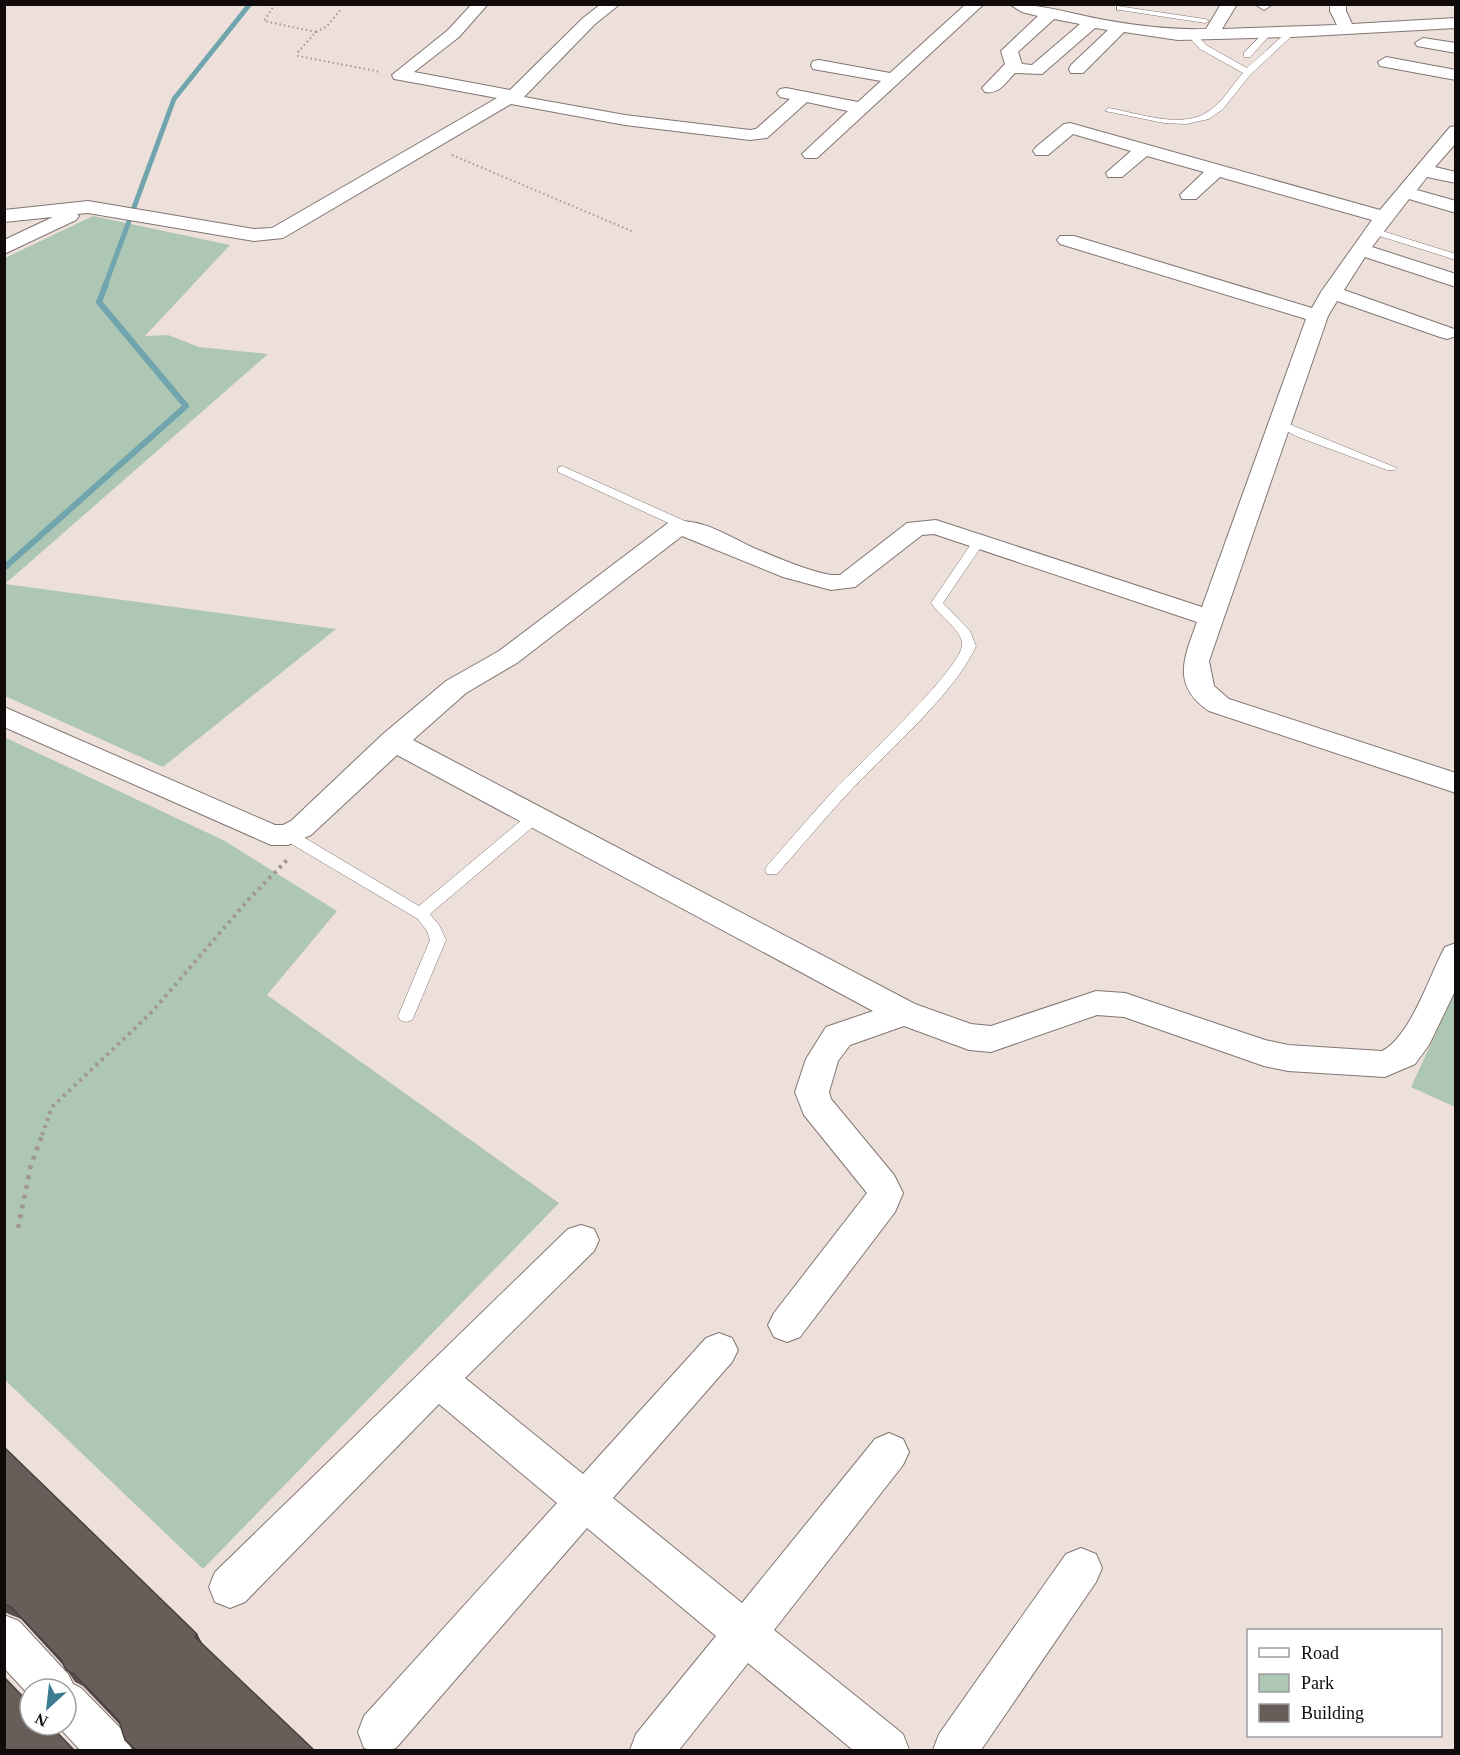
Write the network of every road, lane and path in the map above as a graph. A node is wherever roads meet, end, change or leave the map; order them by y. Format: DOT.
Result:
graph roads {
  1 [pos="275,4"];
  2 [pos="480,4"];
  3 [pos="612,4"];
  4 [pos="976,4"];
  5 [pos="1017,4"];
  6 [pos="1229,4"];
  7 [pos="1338,4"];
  8 [pos="1121,6"];
  9 [pos="342,8"];
  10 [pos="1059,11"];
  11 [pos="1455,23"];
  12 [pos="1106,25"];
  13 [pos="1208,28"];
  14 [pos="1347,29"];
  15 [pos="316,32"];
  16 [pos="1269,32"];
  17 [pos="1292,32"];
  18 [pos="1192,35"];
  19 [pos="1423,43"];
  20 [pos="1455,48"];
  21 [pos="1247,55"];
  22 [pos="1386,62"];
  23 [pos="819,65"];
  24 [pos="1012,68"];
  25 [pos="1077,69"];
  26 [pos="1248,72"];
  27 [pos="400,75"];
  28 [pos="1455,75"];
  29 [pos="895,79"];
  30 [pos="991,88"];
  31 [pos="783,92"];
  32 [pos="804,96"];
  33 [pos="511,97"];
  34 [pos="862,108"];
  35 [pos="1109,111"];
  36 [pos="1455,133"];
  37 [pos="429,145"];
  38 [pos="1144,149"];
  39 [pos="1042,151"];
  40 [pos="811,154"];
  41 [pos="1217,170"];
  42 [pos="1423,170"];
  43 [pos="1115,173"];
  44 [pos="1455,178"];
  45 [pos="1405,192"];
  46 [pos="1189,195"];
  47 [pos="88,207"];
  48 [pos="1455,207"];
  49 [pos="4,216"];
  50 [pos="634,232"];
  51 [pos="1375,233"];
  52 [pos="1067,240"];
  53 [pos="4,248"];
  54 [pos="1455,257"];
  55 [pos="1455,281"];
  56 [pos="1331,292"];
  57 [pos="1318,316"];
  58 [pos="1447,333"];
  59 [pos="1279,423"];
  60 [pos="1391,468"];
  61 [pos="562,470"];
  62 [pos="692,529"];
  63 [pos="979,541"];
  64 [pos="1211,618"];
  65 [pos="4,716"];
  66 [pos="393,741"];
  67 [pos="1455,783"];
  68 [pos="535,817"];
  69 [pos="296,839"];
  70 [pos="772,870"];
  71 [pos="421,914"];
  72 [pos="1455,955"];
  73 [pos="904,1013"];
  74 [pos="406,1016"];
  75 [pos="18,1228"];
  76 [pos="581,1240"];
  77 [pos="787,1325"];
  78 [pos="719,1350"];
  79 [pos="438,1379"];
  80 [pos="889,1452"];
  81 [pos="586,1499"];
  82 [pos="1081,1568"];
  83 [pos="230,1587"];
  84 [pos="745,1633"];
  85 [pos="4,1636"];
  86 [pos="42,1677"];
  87 [pos="78,1716"];
  88 [pos="380,1732"];
  89 [pos="110,1750"];
  90 [pos="652,1750"];
  91 [pos="887,1750"];
  92 [pos="955,1750"];
  1 -- 15 [label="path"];
  2 -- 27 [label="street"];
  3 -- 33 [label="street"];
  4 -- 29 [label="street"];
  5 -- 10 [label="street"];
  6 -- 13 [label="street"];
  7 -- 14 [label="street"];
  8 -- 12 [label="street"];
  8 -- 13 [label="lane"];
  9 -- 15 [label="path"];
  10 -- 12 [label="street"];
  10 -- 24 [label="street"];
  11 -- 14 [label="street"];
  12 -- 18 [label="street"];
  12 -- 24 [label="street"];
  12 -- 25 [label="street"];
  13 -- 16 [label="street"];
  13 -- 18 [label="street"];
  14 -- 17 [label="street"];
  15 -- 27 [label="path"];
  16 -- 17 [label="street"];
  16 -- 21 [label="lane"];
  17 -- 26 [label="lane"];
  18 -- 26 [label="lane"];
  19 -- 20 [label="street"];
  22 -- 28 [label="street"];
  23 -- 29 [label="street"];
  24 -- 30 [label="street"];
  26 -- 35 [label="lane"];
  27 -- 33 [label="street"];
  29 -- 34 [label="street"];
  31 -- 32 [label="street"];
  32 -- 33 [label="street"];
  32 -- 34 [label="street"];
  33 -- 37 [label="street"];
  34 -- 40 [label="street"];
  36 -- 42 [label="street"];
  37 -- 47 [label="street"];
  37 -- 50 [label="path"];
  38 -- 39 [label="street"];
  38 -- 41 [label="street"];
  38 -- 43 [label="street"];
  41 -- 46 [label="street"];
  41 -- 51 [label="street"];
  42 -- 44 [label="street"];
  42 -- 45 [label="street"];
  45 -- 48 [label="street"];
  45 -- 51 [label="street"];
  47 -- 49 [label="street"];
  47 -- 53 [label="street"];
  51 -- 54 [label="lane"];
  51 -- 55 [label="street"];
  51 -- 56 [label="street"];
  52 -- 57 [label="street"];
  56 -- 57 [label="street"];
  56 -- 58 [label="street"];
  57 -- 59 [label="street"];
  59 -- 60 [label="lane"];
  59 -- 64 [label="street"];
  61 -- 62 [label="lane"];
  62 -- 63 [label="street"];
  62 -- 66 [label="street"];
  63 -- 64 [label="street"];
  63 -- 70 [label="lane"];
  64 -- 67 [label="street"];
  65 -- 69 [label="street"];
  66 -- 68 [label="street"];
  66 -- 69 [label="street"];
  68 -- 71 [label="lane"];
  68 -- 73 [label="street"];
  69 -- 71 [label="lane"];
  69 -- 75 [label="path"];
  71 -- 74 [label="lane"];
  72 -- 73 [label="street"];
  73 -- 77 [label="street"];
  76 -- 79 [label="street"];
  78 -- 81 [label="street"];
  79 -- 81 [label="street"];
  79 -- 83 [label="street"];
  80 -- 84 [label="street"];
  81 -- 84 [label="street"];
  81 -- 88 [label="street"];
  82 -- 92 [label="street"];
  84 -- 90 [label="street"];
  84 -- 91 [label="street"];
  85 -- 86 [label="street"];
  87 -- 89 [label="street"];
}
